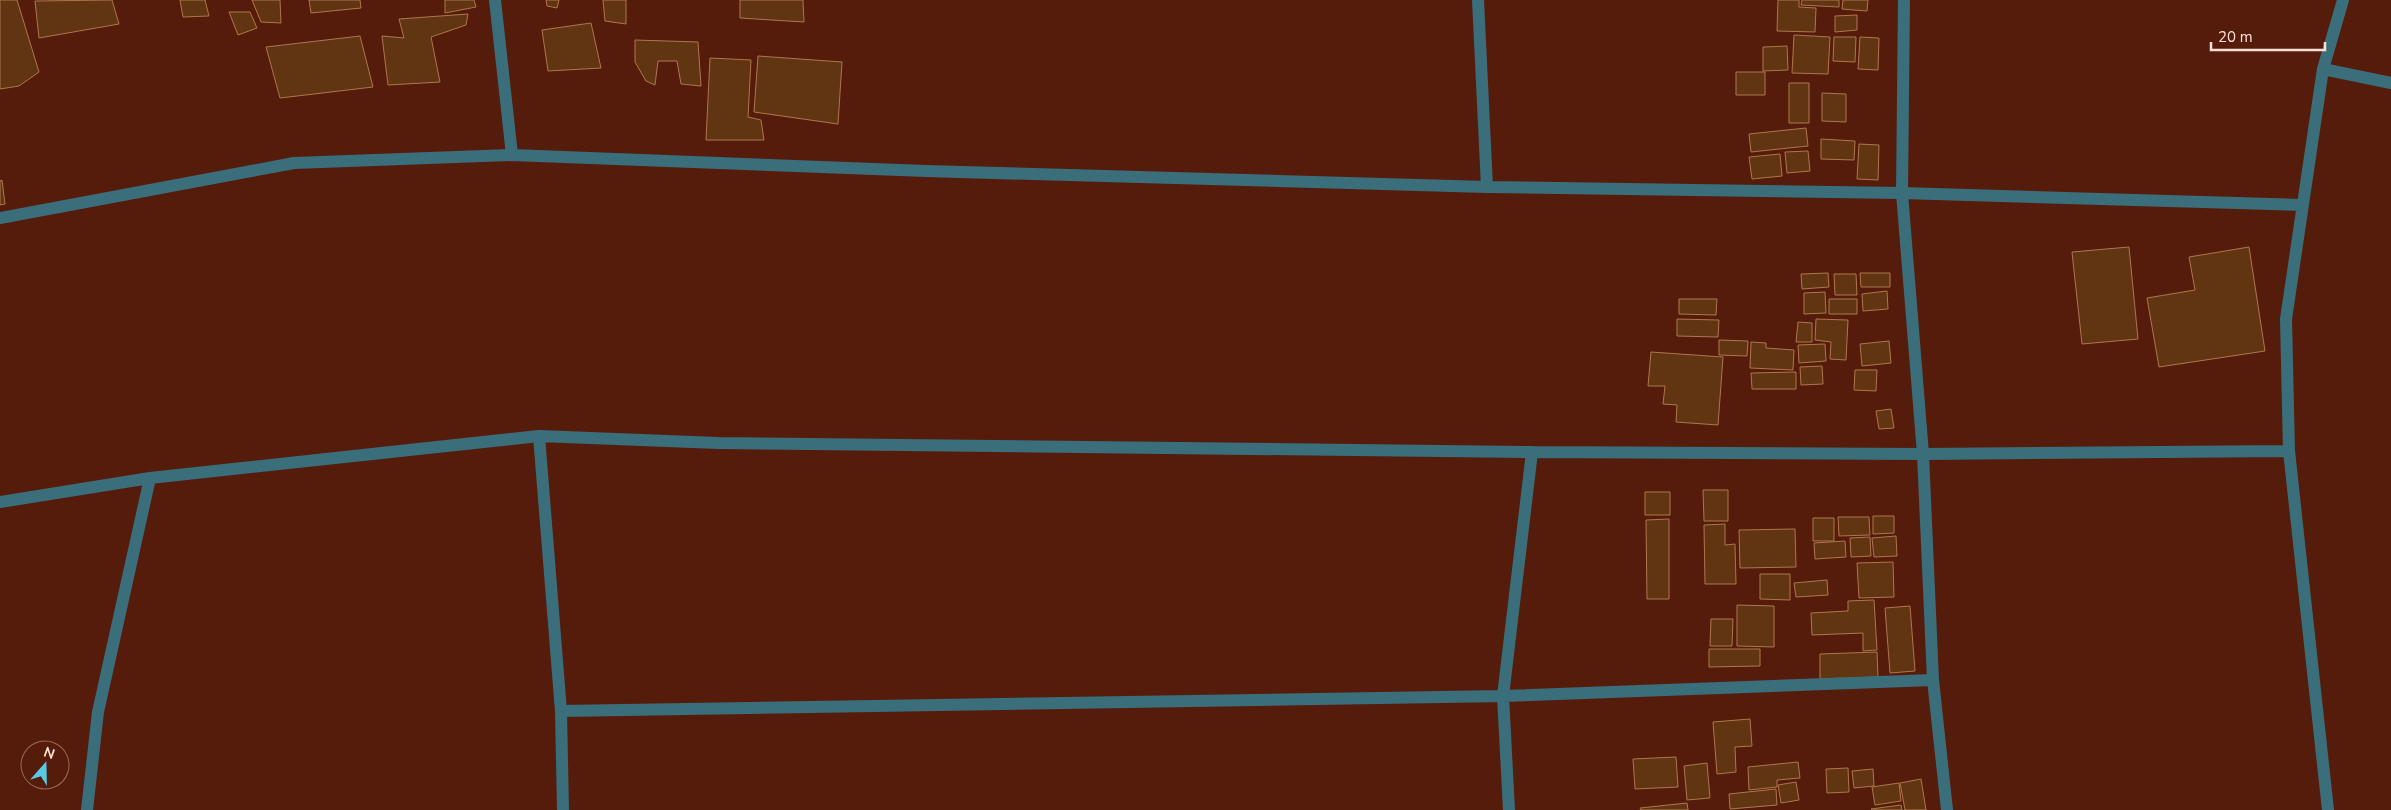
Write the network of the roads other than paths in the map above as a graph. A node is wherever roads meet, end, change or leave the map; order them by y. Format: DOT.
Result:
graph roads {
  1 [pos="494,0"];
  2 [pos="1478,0"];
  3 [pos="1904,0"];
  4 [pos="2342,0"];
  5 [pos="2323,69"];
  6 [pos="2391,84"];
  7 [pos="512,155"];
  8 [pos="1487,187"];
  9 [pos="1902,194"];
  10 [pos="2302,205"];
  11 [pos="0,218"];
  12 [pos="539,436"];
  13 [pos="2289,451"];
  14 [pos="1532,452"];
  15 [pos="1923,454"];
  16 [pos="150,478"];
  17 [pos="0,502"];
  18 [pos="1933,680"];
  19 [pos="1503,696"];
  20 [pos="561,711"];
  21 [pos="87,810"];
  22 [pos="563,810"];
  23 [pos="1509,810"];
  24 [pos="1947,810"];
  25 [pos="2328,810"];
  1 -- 7 [label="street"];
  2 -- 8 [label="street"];
  3 -- 9 [label="street"];
  4 -- 5 [label="street"];
  5 -- 6 [label="street"];
  5 -- 10 [label="street"];
  7 -- 8 [label="street"];
  7 -- 11 [label="street"];
  8 -- 9 [label="street"];
  9 -- 10 [label="street"];
  9 -- 15 [label="street"];
  10 -- 13 [label="street"];
  12 -- 14 [label="street"];
  12 -- 16 [label="street"];
  12 -- 20 [label="street"];
  13 -- 15 [label="street"];
  13 -- 25 [label="street"];
  14 -- 15 [label="street"];
  14 -- 19 [label="street"];
  15 -- 18 [label="street"];
  16 -- 17 [label="street"];
  16 -- 21 [label="street"];
  18 -- 19 [label="street"];
  18 -- 24 [label="street"];
  19 -- 20 [label="street"];
  19 -- 23 [label="street"];
  20 -- 22 [label="street"];
}
